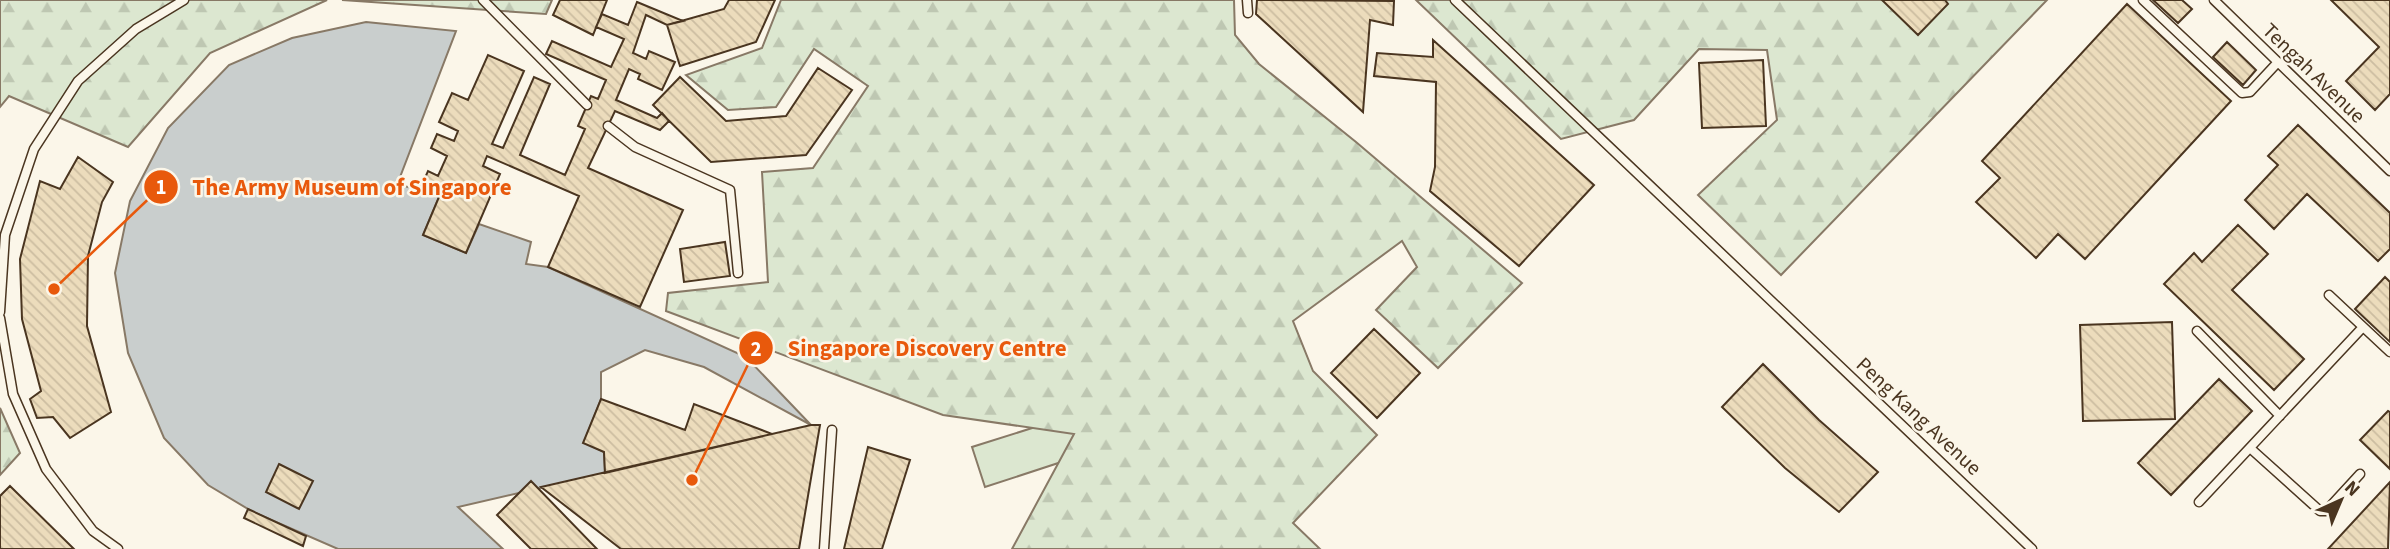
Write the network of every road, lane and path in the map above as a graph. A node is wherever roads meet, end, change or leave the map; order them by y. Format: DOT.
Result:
graph roads {
  1 [pos="184,0"];
  2 [pos="483,0"];
  3 [pos="1247,0"];
  4 [pos="1455,0"];
  5 [pos="2143,0"];
  6 [pos="2214,0"];
  7 [pos="1248,13"];
  8 [pos="2278,62"];
  9 [pos="587,105"];
  10 [pos="608,126"];
  11 [pos="2390,171"];
  12 [pos="738,273"];
  13 [pos="2329,295"];
  14 [pos="0,312"];
  15 [pos="0,318"];
  16 [pos="2363,327"];
  17 [pos="2197,331"];
  18 [pos="2390,352"];
  19 [pos="2280,416"];
  20 [pos="832,430"];
  21 [pos="2250,448"];
  22 [pos="2361,474"];
  23 [pos="2199,502"];
  24 [pos="118,549"];
  25 [pos="824,549"];
  26 [pos="2032,549"];
  1 -- 14 [label="lane"];
  2 -- 9 [label="lane"];
  3 -- 7 [label="lane"];
  4 -- 26 [label="lane, Peng Kang Avenue"];
  5 -- 8 [label="lane"];
  6 -- 8 [label="lane, Tengah Avenue"];
  8 -- 11 [label="lane, Tengah Avenue"];
  10 -- 12 [label="lane"];
  13 -- 16 [label="lane"];
  15 -- 24 [label="lane"];
  16 -- 18 [label="lane"];
  16 -- 19 [label="lane"];
  17 -- 19 [label="lane"];
  19 -- 21 [label="lane"];
  20 -- 25 [label="lane"];
  21 -- 22 [label="lane"];
  21 -- 23 [label="lane"];
}
